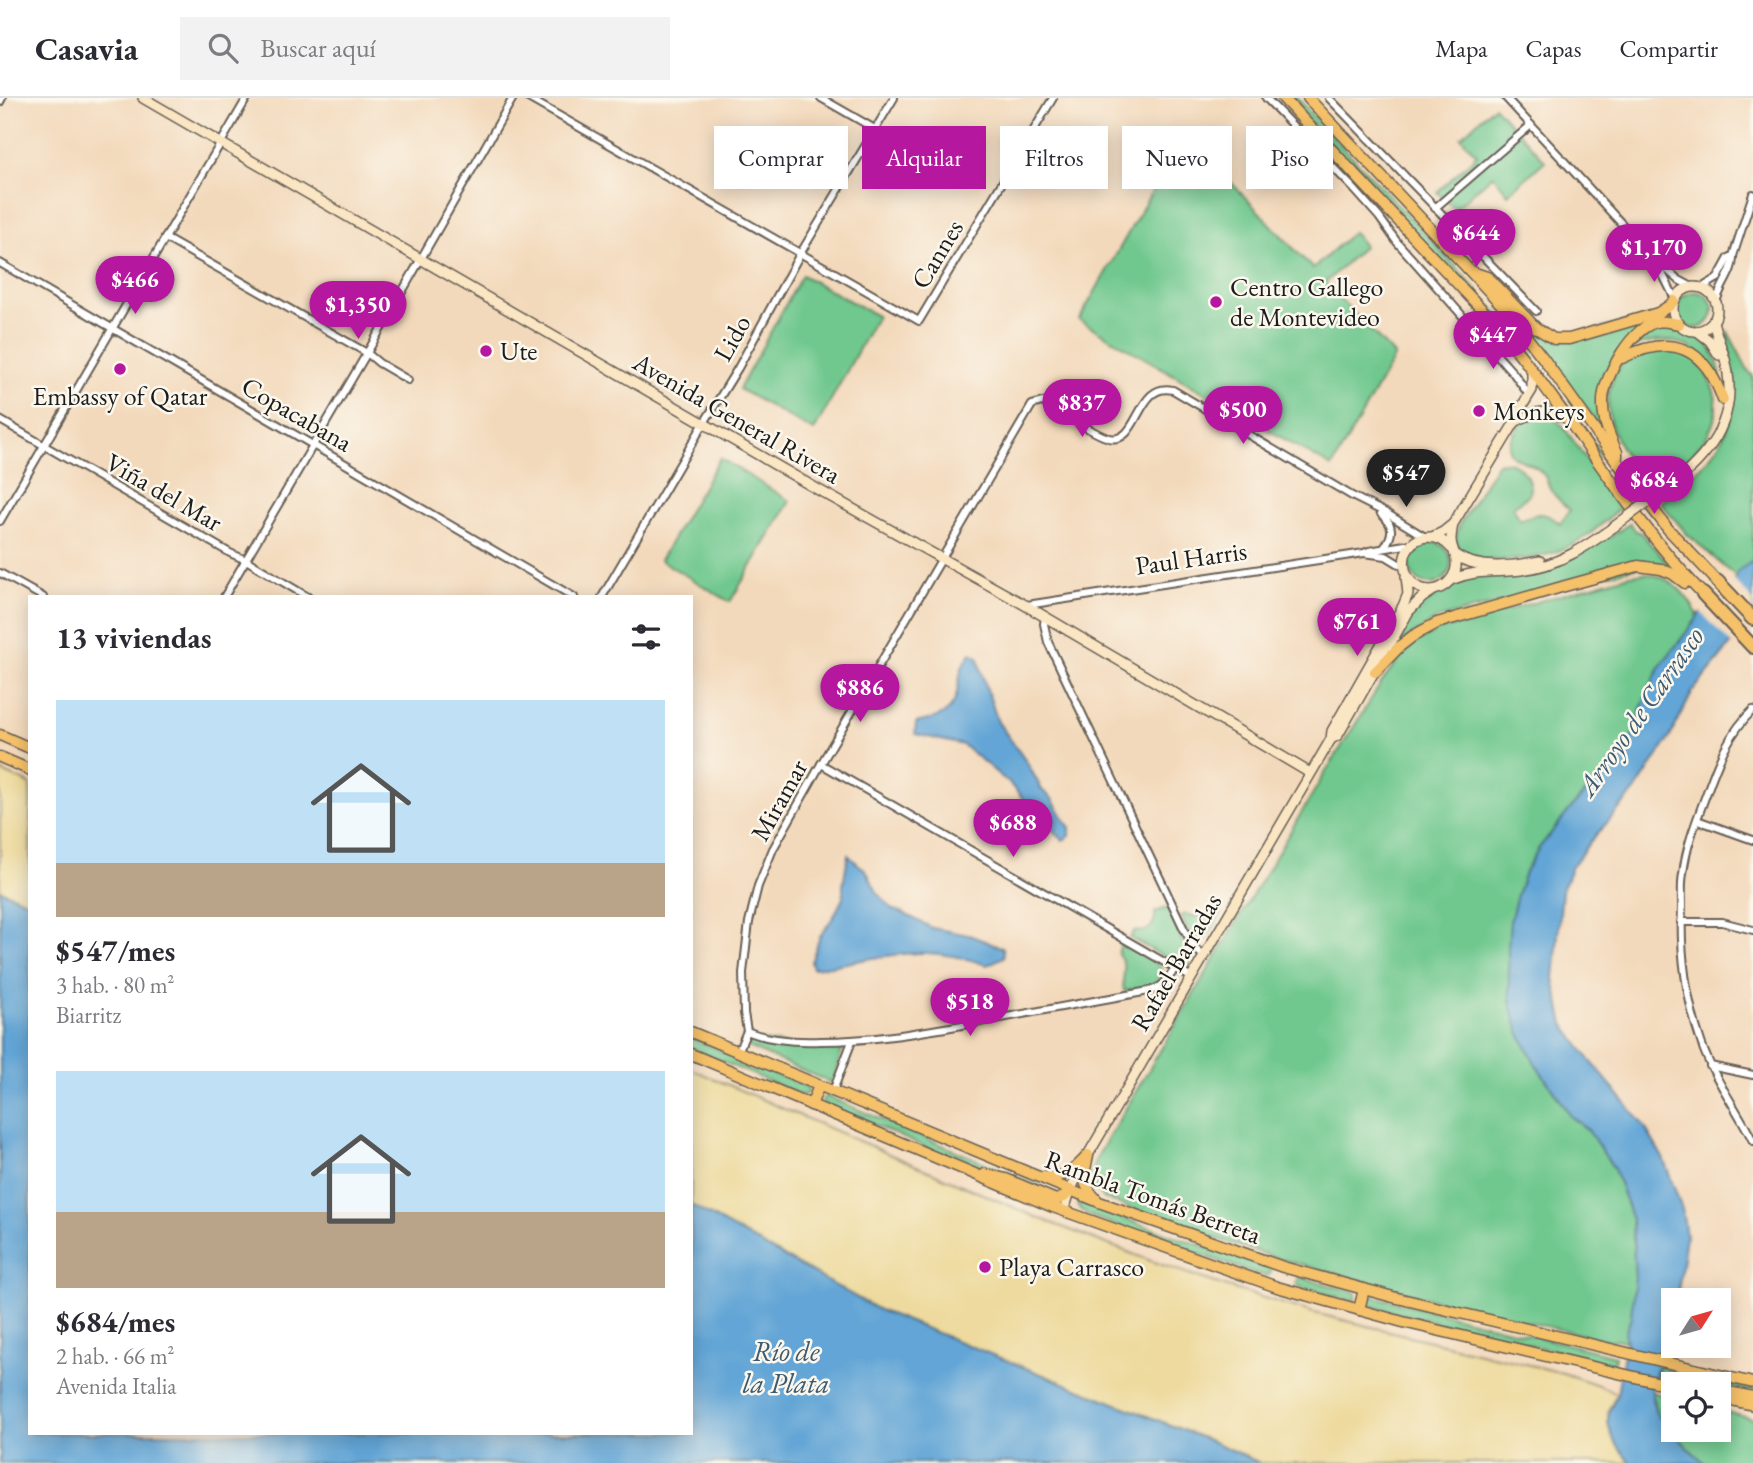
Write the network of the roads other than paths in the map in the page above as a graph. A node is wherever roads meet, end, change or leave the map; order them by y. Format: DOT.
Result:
graph roads {
  1 [pos="143,98"];
  2 [pos="247,98"];
  3 [pos="513,98"];
  4 [pos="528,98"];
  5 [pos="821,98"];
  6 [pos="894,98"];
  7 [pos="1053,98"];
  8 [pos="1266,98"];
  9 [pos="1283,98"];
  10 [pos="1308,98"];
  11 [pos="1329,98"];
  12 [pos="1506,98"];
  13 [pos="1531,125"];
  14 [pos="870,126"];
  15 [pos="877,126"];
  16 [pos="221,144"];
  17 [pos="862,151"];
  18 [pos="1753,194"];
  19 [pos="1387,208"];
  20 [pos="1435,208"];
  21 [pos="1379,217"];
  22 [pos="166,238"];
  23 [pos="800,254"];
  24 [pos="1733,256"];
  25 [pos="420,258"];
  26 [pos="1656,260"];
  27 [pos="0,263"];
  28 [pos="1472,272"];
  29 [pos="1696,288"];
  30 [pos="1675,300"];
  31 [pos="1716,303"];
  32 [pos="1536,311"];
  33 [pos="1713,321"];
  34 [pos="1679,324"];
  35 [pos="112,327"];
  36 [pos="1697,331"];
  37 [pos="367,353"];
  38 [pos="1618,360"];
  39 [pos="1532,368"];
  40 [pos="408,380"];
  41 [pos="1530,396"];
  42 [pos="1723,400"];
  43 [pos="1541,411"];
  44 [pos="0,419"];
  45 [pos="1568,419"];
  46 [pos="1515,422"];
  47 [pos="704,423"];
  48 [pos="44,444"];
  49 [pos="313,445"];
  50 [pos="1618,463"];
  51 [pos="1672,481"];
  52 [pos="1374,508"];
  53 [pos="0,521"];
  54 [pos="1453,524"];
  55 [pos="1613,524"];
  56 [pos="1429,537"];
  57 [pos="1411,544"];
  58 [pos="1384,548"];
  59 [pos="1454,552"];
  60 [pos="1364,554"];
  61 [pos="943,559"];
  62 [pos="246,560"];
  63 [pos="1405,571"];
  64 [pos="0,573"];
  65 [pos="1451,580"];
  66 [pos="1717,581"];
  67 [pos="1435,590"];
  68 [pos="1703,594"];
  69 [pos="39,595"];
  70 [pos="225,595"];
  71 [pos="305,595"];
  72 [pos="571,595"];
  73 [pos="603,595"];
  74 [pos="1025,605"];
  75 [pos="1045,617"];
  76 [pos="1753,619"];
  77 [pos="1753,648"];
  78 [pos="1375,673"];
  79 [pos="1753,710"];
  80 [pos="0,735"];
  81 [pos="1331,739"];
  82 [pos="28,747"];
  83 [pos="0,757"];
  84 [pos="821,764"];
  85 [pos="28,769"];
  86 [pos="1310,773"];
  87 [pos="1697,820"];
  88 [pos="1753,840"];
  89 [pos="1681,922"];
  90 [pos="1753,930"];
  91 [pos="1204,957"];
  92 [pos="1175,969"];
  93 [pos="1192,978"];
  94 [pos="747,1031"];
  95 [pos="693,1033"];
  96 [pos="852,1041"];
  97 [pos="738,1052"];
  98 [pos="693,1055"];
  99 [pos="1710,1066"];
  100 [pos="1753,1075"];
  101 [pos="820,1086"];
  102 [pos="833,1091"];
  103 [pos="811,1105"];
  104 [pos="1753,1141"];
  105 [pos="1088,1155"];
  106 [pos="968,1171"];
  107 [pos="1039,1177"];
  108 [pos="1070,1191"];
  109 [pos="1099,1202"];
  110 [pos="1064,1211"];
  111 [pos="1283,1268"];
  112 [pos="1277,1287"];
  113 [pos="1364,1289"];
  114 [pos="1359,1310"];
  115 [pos="1661,1383"];
  116 [pos="1753,1383"];
  117 [pos="1731,1393"];
  118 [pos="1753,1397"];
  119 [pos="1731,1400"];
  120 [pos="1753,1405"];
  1 -- 16 [label="main road, Avenida General Rivera"];
  2 -- 16 [label="street"];
  3 -- 25 [label="street"];
  4 -- 23 [label="street"];
  5 -- 14 [label="street"];
  6 -- 15 [label="street, Lido"];
  7 -- 23 [label="street, Cannes"];
  8 -- 21 [label="street"];
  9 -- 19 [label="main road"];
  10 -- 28 [label="main road"];
  11 -- 20 [label="street"];
  12 -- 13 [label="street"];
  13 -- 20 [label="street"];
  13 -- 26 [label="street"];
  16 -- 22 [label="street"];
  16 -- 25 [label="main road, Avenida General Rivera"];
  17 -- 23 [label="street, Lido"];
  18 -- 24 [label="street"];
  19 -- 21 [label="street"];
  19 -- 39 [label="main road"];
  20 -- 32 [label="street"];
  21 -- 41 [label="street"];
  22 -- 35 [label="street"];
  22 -- 37 [label="street"];
  23 -- 47 [label="street, Lido"];
  24 -- 29 [label="street"];
  24 -- 31 [label="street"];
  25 -- 37 [label="street"];
  25 -- 47 [label="main road, Avenida General Rivera"];
  26 -- 29 [label="street"];
  26 -- 30 [label="street"];
  27 -- 35 [label="street, Copacabana"];
  28 -- 30 [label="main road"];
  28 -- 50 [label="main road"];
  29 -- 30 [label="main road"];
  29 -- 31 [label="main road"];
  30 -- 34 [label="main road"];
  31 -- 33 [label="main road"];
  33 -- 36 [label="main road"];
  33 -- 51 [label="main road"];
  34 -- 36 [label="main road"];
  34 -- 38 [label="main road"];
  35 -- 48 [label="street"];
  35 -- 49 [label="street, Copacabana"];
  36 -- 42 [label="main road"];
  37 -- 40 [label="street"];
  37 -- 49 [label="street"];
  38 -- 42 [label="main road"];
  38 -- 50 [label="main road"];
  39 -- 41 [label="main road"];
  39 -- 45 [label="main road"];
  41 -- 43 [label="main road"];
  41 -- 46 [label="main road"];
  42 -- 51 [label="main road"];
  43 -- 45 [label="main road"];
  43 -- 46 [label="main road"];
  44 -- 48 [label="street, Viña del Mar"];
  45 -- 68 [label="main road"];
  46 -- 54 [label="main road"];
  47 -- 61 [label="main road, Avenida General Rivera"];
  47 -- 73 [label="street, Lido"];
  48 -- 53 [label="street"];
  48 -- 62 [label="street, Viña del Mar"];
  49 -- 62 [label="street"];
  49 -- 72 [label="street, Copacabana"];
  50 -- 66 [label="main road"];
  51 -- 55 [label="main road, bridge"];
  52 -- 56 [label="street"];
  52 -- 58 [label="street"];
  52 -- 61 [label="street, Miramar"];
  54 -- 56 [label="main road"];
  54 -- 59 [label="main road"];
  55 -- 59 [label="main road"];
  55 -- 65 [label="main road"];
  56 -- 57 [label="main road"];
  56 -- 59 [label="main road"];
  57 -- 58 [label="street, Paul Harris"];
  57 -- 63 [label="main road, Rafael Barradas"];
  58 -- 60 [label="street, Paul Harris"];
  59 -- 65 [label="main road"];
  60 -- 63 [label="street, Paul Harris"];
  60 -- 74 [label="street, Paul Harris"];
  61 -- 74 [label="main road, Avenida General Rivera"];
  61 -- 84 [label="street, Miramar"];
  62 -- 70 [label="street"];
  62 -- 71 [label="street, Viña del Mar"];
  63 -- 67 [label="main road"];
  63 -- 81 [label="main road, Rafael Barradas"];
  64 -- 69 [label="street"];
  65 -- 67 [label="main road, Rafael Barradas"];
  66 -- 76 [label="highway"];
  67 -- 78 [label="main road, Rafael Barradas"];
  68 -- 77 [label="highway"];
  68 -- 78 [label="main road"];
  74 -- 75 [label="main road, Avenida General Rivera"];
  75 -- 86 [label="main road, Avenida General Rivera"];
  75 -- 91 [label="street"];
  78 -- 81 [label="main road, Rafael Barradas"];
  79 -- 87 [label="street"];
  80 -- 82 [label="main road"];
  81 -- 86 [label="main road, Rafael Barradas"];
  83 -- 85 [label="main road"];
  84 -- 92 [label="street"];
  84 -- 94 [label="street, Miramar"];
  86 -- 91 [label="main road, Rafael Barradas"];
  87 -- 88 [label="street"];
  87 -- 89 [label="street"];
  89 -- 90 [label="street"];
  89 -- 99 [label="street"];
  91 -- 93 [label="main road, Rafael Barradas"];
  92 -- 93 [label="street"];
  92 -- 96 [label="street"];
  93 -- 105 [label="main road, Rafael Barradas"];
  94 -- 96 [label="street"];
  94 -- 97 [label="street, Miramar"];
  95 -- 97 [label="main road, Rambla Tomás Berreta"];
  96 -- 102 [label="street"];
  97 -- 101 [label="main road, Rambla Tomás Berreta"];
  98 -- 103 [label="main road, Rambla Tomás Berreta"];
  99 -- 100 [label="street"];
  99 -- 104 [label="street"];
  101 -- 102 [label="main road, Rambla Tomás Berreta"];
  101 -- 103 [label="main road"];
  102 -- 107 [label="main road, Rambla Tomás Berreta"];
  103 -- 106 [label="main road, Rambla Tomás Berreta"];
  105 -- 107 [label="main road"];
  105 -- 108 [label="main road, Rafael Barradas"];
  105 -- 109 [label="main road"];
  106 -- 108 [label="main road"];
  106 -- 110 [label="main road, Rambla Tomás Berreta"];
  107 -- 108 [label="main road, Rambla Tomás Berreta"];
  108 -- 109 [label="main road, Rambla Tomás Berreta"];
  108 -- 110 [label="main road, Rafael Barradas"];
  109 -- 111 [label="main road, Rambla Tomás Berreta"];
  110 -- 112 [label="main road, Rambla Tomás Berreta"];
  111 -- 112 [label="main road"];
  111 -- 113 [label="main road, Rambla Tomás Berreta"];
  112 -- 114 [label="main road, Rambla Tomás Berreta"];
  113 -- 114 [label="main road"];
  113 -- 116 [label="main road, Rambla Tomás Berreta"];
  114 -- 115 [label="main road, Rambla Tomás Berreta"];
  117 -- 118 [label="main road"];
  119 -- 120 [label="main road"];
}
